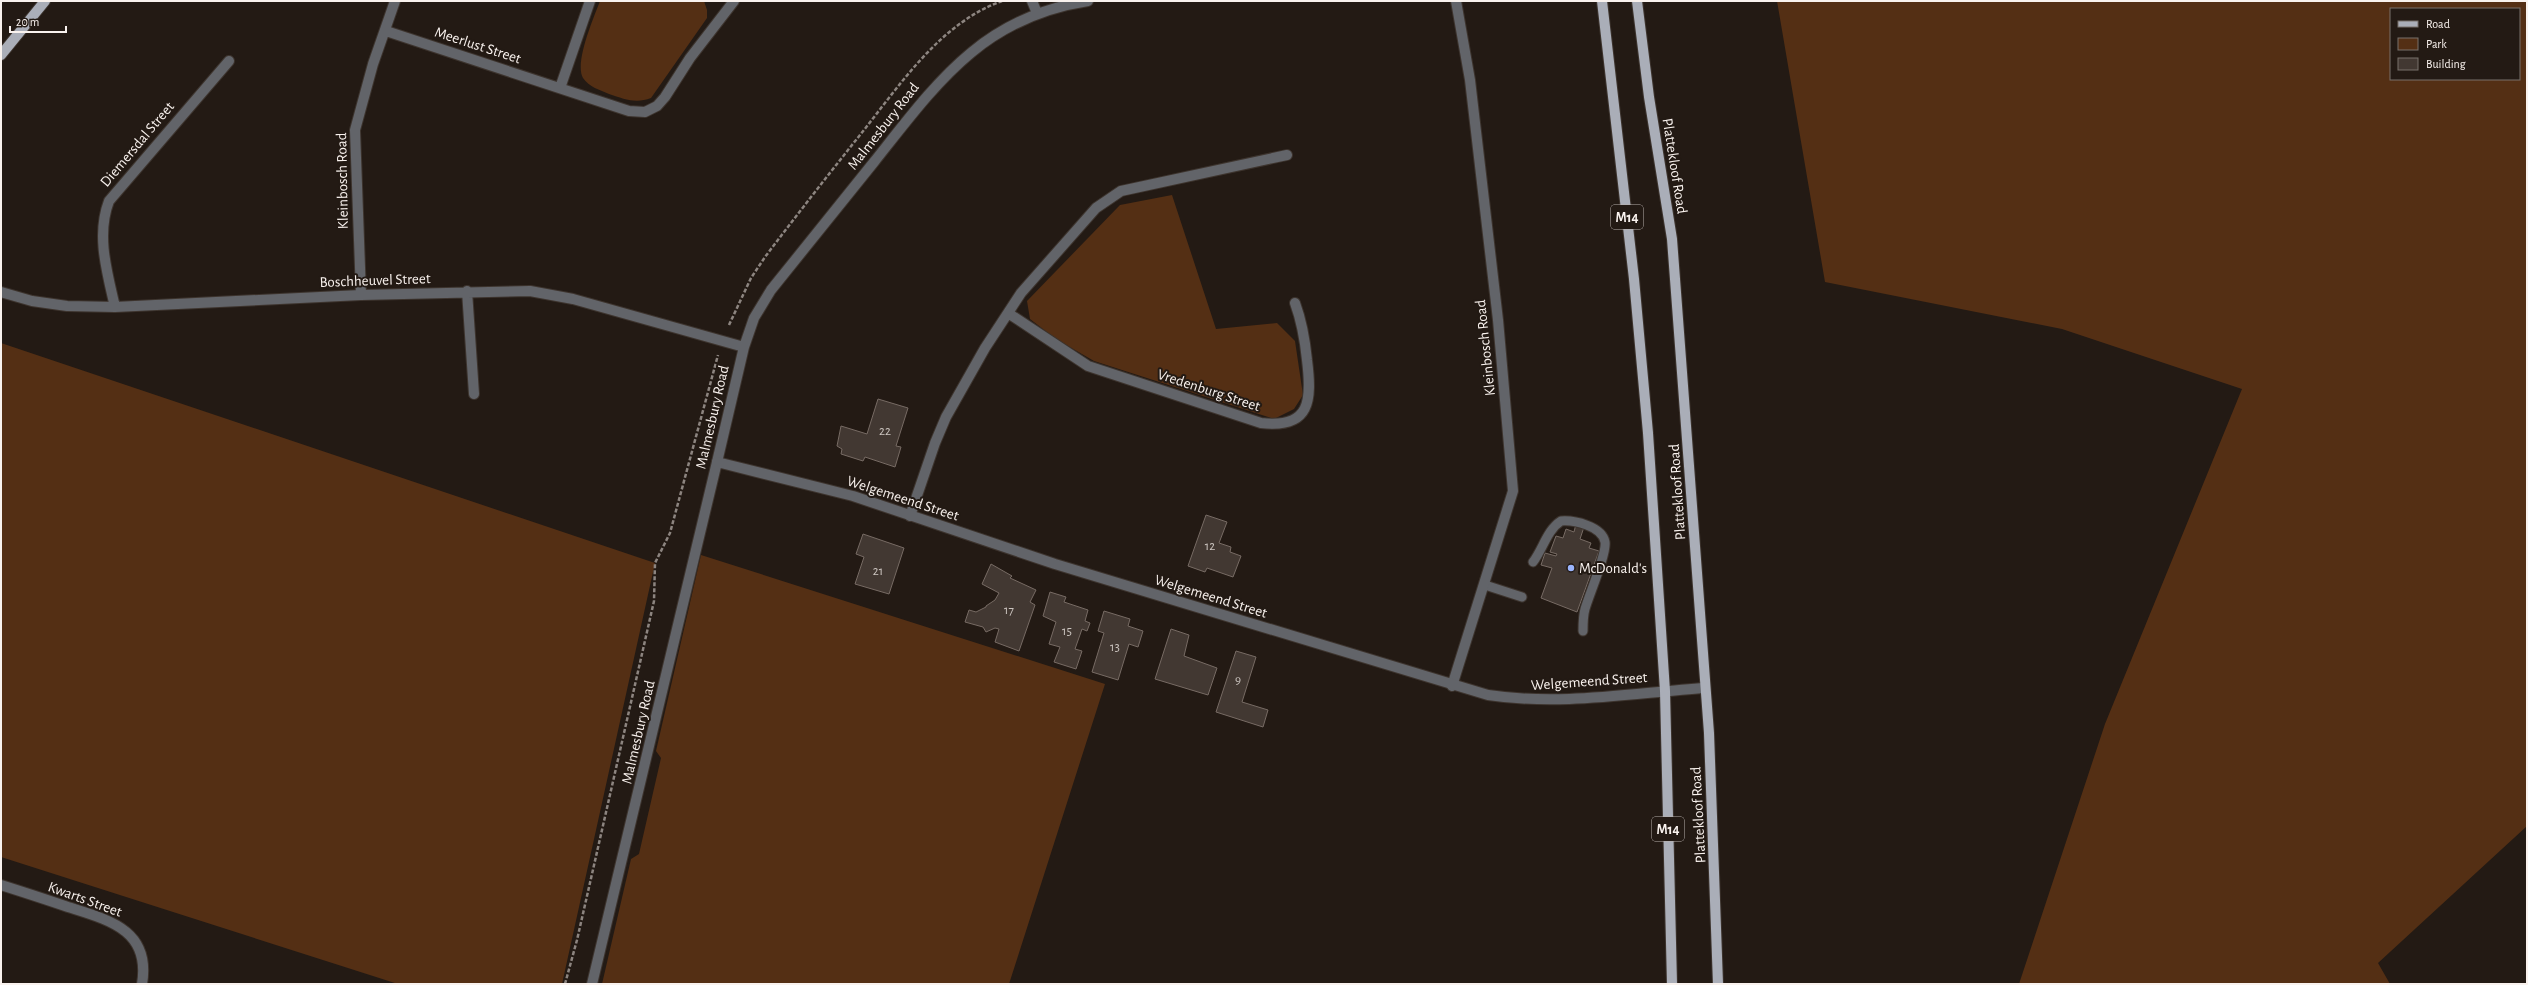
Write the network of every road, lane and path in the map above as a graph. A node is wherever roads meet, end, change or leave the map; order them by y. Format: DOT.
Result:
graph roads {
  1 [pos="45,1"];
  2 [pos="395,1"];
  3 [pos="590,1"];
  4 [pos="1002,1"];
  5 [pos="1032,1"];
  6 [pos="1088,1"];
  7 [pos="1456,1"];
  8 [pos="1602,1"];
  9 [pos="1636,1"];
  10 [pos="728,3"];
  11 [pos="1037,13"];
  12 [pos="386,31"];
  13 [pos="1,55"];
  14 [pos="229,61"];
  15 [pos="560,88"];
  16 [pos="1287,155"];
  17 [pos="467,291"];
  18 [pos="1,292"];
  19 [pos="361,295"];
  20 [pos="1295,303"];
  21 [pos="115,307"];
  22 [pos="1008,313"];
  23 [pos="729,325"];
  24 [pos="744,347"];
  25 [pos="718,354"];
  26 [pos="474,394"];
  27 [pos="717,462"];
  28 [pos="910,516"];
  29 [pos="1533,562"];
  30 [pos="1485,585"];
  31 [pos="1522,598"];
  32 [pos="1582,631"];
  33 [pos="1452,686"];
  34 [pos="1705,688"];
  35 [pos="1665,691"];
  36 [pos="1,885"];
  37 [pos="142,984"];
  38 [pos="565,984"];
  39 [pos="592,984"];
  40 [pos="1672,984"];
  41 [pos="1718,984"];
  1 -- 13 [label="main road"];
  2 -- 12 [label="street, Kleinbosch Road"];
  3 -- 15 [label="street"];
  4 -- 23 [label="path"];
  5 -- 11 [label="street"];
  6 -- 11 [label="street, Malmesbury Road"];
  7 -- 30 [label="street, Kleinbosch Road"];
  8 -- 35 [label="main road, Plattekloof Road / M14"];
  9 -- 34 [label="main road, Plattekloof Road"];
  10 -- 15 [label="street, Meerlust Street"];
  11 -- 24 [label="street, Malmesbury Road"];
  12 -- 15 [label="street, Meerlust Street"];
  12 -- 19 [label="street, Kleinbosch Road"];
  14 -- 21 [label="street, Diemersdal Street"];
  16 -- 22 [label="street"];
  17 -- 19 [label="street, Boschheuvel Street"];
  17 -- 24 [label="street, Boschheuvel Street"];
  17 -- 26 [label="street"];
  18 -- 21 [label="street, Boschheuvel Street"];
  19 -- 21 [label="street, Boschheuvel Street"];
  20 -- 22 [label="street, Vredenburg Street"];
  22 -- 28 [label="street"];
  24 -- 27 [label="street, Malmesbury Road"];
  25 -- 38 [label="path"];
  27 -- 28 [label="street, Welgemeend Street"];
  27 -- 39 [label="street, Malmesbury Road"];
  28 -- 33 [label="street, Welgemeend Street"];
  29 -- 32 [label="lane"];
  30 -- 31 [label="lane"];
  30 -- 33 [label="street, Kleinbosch Road"];
  33 -- 35 [label="street, Welgemeend Street"];
  34 -- 35 [label="street, Welgemeend Street"];
  34 -- 41 [label="main road, Plattekloof Road"];
  35 -- 40 [label="main road, Plattekloof Road / M14"];
  36 -- 37 [label="street, Kwarts Street"];
}
